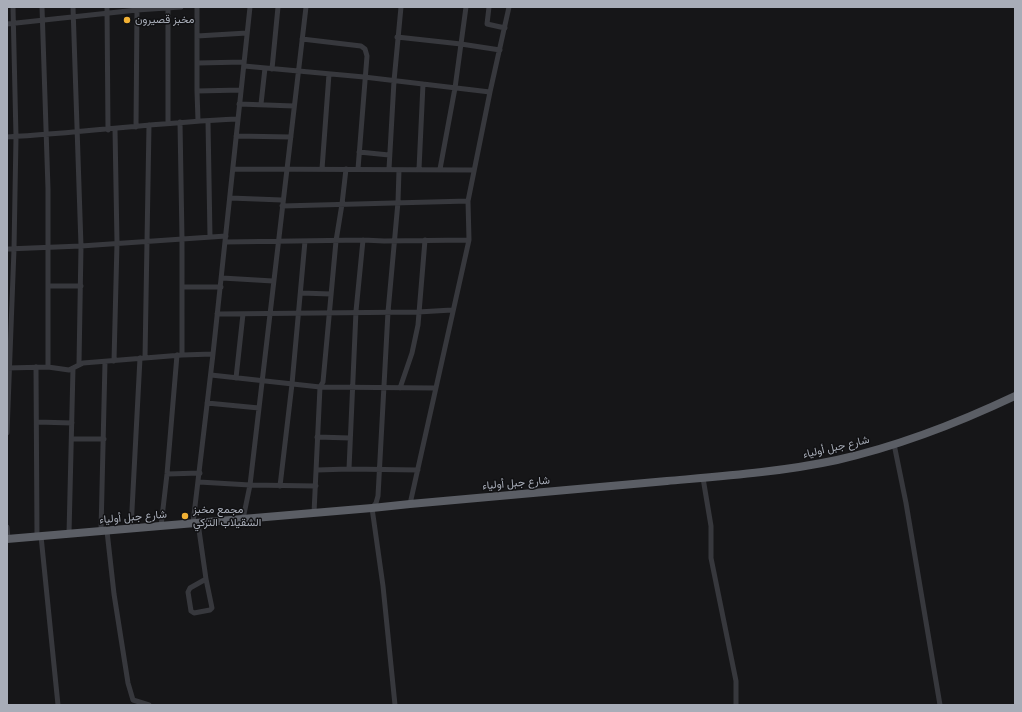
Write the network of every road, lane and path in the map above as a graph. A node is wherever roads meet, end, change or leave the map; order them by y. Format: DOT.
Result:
graph roads {
  1 [pos="13,7"];
  2 [pos="42,7"];
  3 [pos="73,7"];
  4 [pos="181,7"];
  5 [pos="197,7"];
  6 [pos="250,7"];
  7 [pos="278,7"];
  8 [pos="306,7"];
  9 [pos="401,7"];
  10 [pos="466,7"];
  11 [pos="489,7"];
  12 [pos="509,7"];
  13 [pos="137,8"];
  14 [pos="168,8"];
  15 [pos="107,10"];
  16 [pos="74,17"];
  17 [pos="42,20"];
  18 [pos="14,23"];
  19 [pos="7,24"];
  20 [pos="505,28"];
  21 [pos="247,33"];
  22 [pos="197,36"];
  23 [pos="397,37"];
  24 [pos="302,39"];
  25 [pos="461,44"];
  26 [pos="500,50"];
  27 [pos="198,63"];
  28 [pos="244,64"];
  29 [pos="265,68"];
  30 [pos="272,69"];
  31 [pos="298,72"];
  32 [pos="330,74"];
  33 [pos="364,77"];
  34 [pos="394,80"];
  35 [pos="423,84"];
  36 [pos="455,88"];
  37 [pos="241,90"];
  38 [pos="197,91"];
  39 [pos="490,92"];
  40 [pos="239,104"];
  41 [pos="261,104"];
  42 [pos="294,106"];
  43 [pos="208,120"];
  44 [pos="237,120"];
  45 [pos="198,121"];
  46 [pos="180,122"];
  47 [pos="168,123"];
  48 [pos="149,125"];
  49 [pos="136,126"];
  50 [pos="115,129"];
  51 [pos="108,130"];
  52 [pos="78,132"];
  53 [pos="46,135"];
  54 [pos="236,136"];
  55 [pos="7,137"];
  56 [pos="16,137"];
  57 [pos="291,137"];
  58 [pos="359,152"];
  59 [pos="389,155"];
  60 [pos="233,169"];
  61 [pos="286,169"];
  62 [pos="322,169"];
  63 [pos="346,169"];
  64 [pos="389,169"];
  65 [pos="418,169"];
  66 [pos="440,169"];
  67 [pos="358,170"];
  68 [pos="399,170"];
  69 [pos="474,170"];
  70 [pos="230,198"];
  71 [pos="468,201"];
  72 [pos="398,202"];
  73 [pos="282,203"];
  74 [pos="342,204"];
  75 [pos="210,237"];
  76 [pos="182,239"];
  77 [pos="226,239"];
  78 [pos="363,240"];
  79 [pos="425,240"];
  80 [pos="469,240"];
  81 [pos="147,241"];
  82 [pos="304,241"];
  83 [pos="336,241"];
  84 [pos="395,241"];
  85 [pos="278,242"];
  86 [pos="117,243"];
  87 [pos="81,246"];
  88 [pos="48,247"];
  89 [pos="7,249"];
  90 [pos="14,249"];
  91 [pos="222,278"];
  92 [pos="273,281"];
  93 [pos="48,286"];
  94 [pos="81,286"];
  95 [pos="182,286"];
  96 [pos="220,286"];
  97 [pos="301,293"];
  98 [pos="331,294"];
  99 [pos="452,310"];
  100 [pos="329,312"];
  101 [pos="356,312"];
  102 [pos="388,312"];
  103 [pos="418,312"];
  104 [pos="270,313"];
  105 [pos="299,313"];
  106 [pos="217,314"];
  107 [pos="243,314"];
  108 [pos="213,354"];
  109 [pos="179,355"];
  110 [pos="142,358"];
  111 [pos="114,361"];
  112 [pos="105,362"];
  113 [pos="79,364"];
  114 [pos="48,366"];
  115 [pos="36,367"];
  116 [pos="8,368"];
  117 [pos="73,368"];
  118 [pos="211,375"];
  119 [pos="236,378"];
  120 [pos="262,381"];
  121 [pos="292,384"];
  122 [pos="320,387"];
  123 [pos="352,388"];
  124 [pos="383,388"];
  125 [pos="400,388"];
  126 [pos="436,388"];
  127 [pos="1015,396"];
  128 [pos="208,403"];
  129 [pos="259,408"];
  130 [pos="37,422"];
  131 [pos="72,423"];
  132 [pos="7,433"];
  133 [pos="317,438"];
  134 [pos="350,438"];
  135 [pos="72,439"];
  136 [pos="104,439"];
  137 [pos="894,444"];
  138 [pos="349,469"];
  139 [pos="379,469"];
  140 [pos="317,470"];
  141 [pos="418,470"];
  142 [pos="200,473"];
  143 [pos="167,474"];
  144 [pos="703,478"];
  145 [pos="199,482"];
  146 [pos="250,485"];
  147 [pos="280,486"];
  148 [pos="316,486"];
  149 [pos="410,504"];
  150 [pos="372,508"];
  151 [pos="314,513"];
  152 [pos="243,519"];
  153 [pos="196,523"];
  154 [pos="161,526"];
  155 [pos="7,527"];
  156 [pos="130,529"];
  157 [pos="104,531"];
  158 [pos="69,534"];
  159 [pos="39,537"];
  160 [pos="7,539"];
  161 [pos="206,578"];
  162 [pos="58,705"];
  163 [pos="149,705"];
  164 [pos="395,705"];
  165 [pos="736,705"];
  166 [pos="940,705"];
  1 -- 18 [label="street"];
  2 -- 17 [label="street"];
  3 -- 16 [label="street"];
  4 -- 14 [label="street"];
  5 -- 22 [label="street"];
  6 -- 21 [label="street"];
  7 -- 30 [label="street"];
  8 -- 24 [label="street"];
  9 -- 23 [label="street"];
  10 -- 25 [label="street"];
  11 -- 20 [label="street"];
  12 -- 20 [label="street"];
  13 -- 14 [label="street"];
  13 -- 15 [label="street"];
  13 -- 49 [label="street"];
  14 -- 47 [label="street"];
  15 -- 16 [label="street"];
  15 -- 51 [label="street"];
  16 -- 17 [label="street"];
  16 -- 52 [label="street"];
  17 -- 18 [label="street"];
  17 -- 53 [label="street"];
  18 -- 19 [label="street"];
  18 -- 56 [label="street"];
  20 -- 26 [label="street"];
  21 -- 22 [label="street"];
  21 -- 28 [label="street"];
  22 -- 27 [label="street"];
  23 -- 25 [label="street"];
  23 -- 34 [label="street"];
  24 -- 31 [label="street"];
  24 -- 33 [label="street"];
  25 -- 26 [label="street"];
  25 -- 36 [label="street"];
  26 -- 39 [label="street"];
  27 -- 28 [label="street"];
  27 -- 38 [label="street"];
  28 -- 29 [label="street"];
  28 -- 37 [label="street"];
  29 -- 30 [label="street"];
  29 -- 41 [label="street"];
  30 -- 31 [label="street"];
  31 -- 32 [label="street"];
  31 -- 42 [label="street"];
  32 -- 33 [label="street"];
  32 -- 62 [label="street"];
  33 -- 34 [label="street"];
  33 -- 58 [label="street"];
  34 -- 35 [label="street"];
  34 -- 59 [label="street"];
  35 -- 36 [label="street"];
  35 -- 65 [label="street"];
  36 -- 39 [label="street"];
  36 -- 66 [label="street"];
  37 -- 38 [label="street"];
  37 -- 40 [label="street"];
  38 -- 45 [label="street"];
  39 -- 69 [label="street"];
  40 -- 41 [label="street"];
  40 -- 44 [label="street"];
  41 -- 42 [label="street"];
  42 -- 57 [label="street"];
  43 -- 44 [label="street"];
  43 -- 45 [label="street"];
  43 -- 75 [label="street"];
  44 -- 54 [label="street"];
  45 -- 46 [label="street"];
  46 -- 47 [label="street"];
  46 -- 76 [label="street"];
  47 -- 48 [label="street"];
  48 -- 49 [label="street"];
  48 -- 81 [label="street"];
  49 -- 50 [label="street"];
  50 -- 51 [label="street"];
  50 -- 86 [label="street"];
  51 -- 52 [label="street"];
  52 -- 53 [label="street"];
  52 -- 87 [label="street"];
  53 -- 56 [label="street"];
  53 -- 88 [label="street"];
  54 -- 57 [label="street"];
  54 -- 60 [label="street"];
  55 -- 56 [label="street"];
  56 -- 90 [label="street"];
  57 -- 61 [label="street"];
  58 -- 59 [label="street"];
  58 -- 67 [label="street"];
  59 -- 64 [label="street"];
  60 -- 61 [label="street"];
  60 -- 70 [label="street"];
  61 -- 62 [label="street"];
  61 -- 73 [label="street"];
  62 -- 63 [label="street"];
  63 -- 67 [label="street"];
  63 -- 74 [label="street"];
  64 -- 67 [label="street"];
  64 -- 68 [label="street"];
  65 -- 66 [label="street"];
  65 -- 68 [label="street"];
  66 -- 69 [label="street"];
  68 -- 72 [label="street"];
  69 -- 71 [label="street"];
  70 -- 73 [label="street"];
  70 -- 77 [label="street"];
  71 -- 72 [label="street"];
  71 -- 80 [label="street"];
  72 -- 74 [label="street"];
  72 -- 84 [label="street"];
  73 -- 74 [label="street"];
  73 -- 85 [label="street"];
  74 -- 83 [label="street"];
  75 -- 76 [label="street"];
  75 -- 77 [label="street"];
  76 -- 81 [label="street"];
  76 -- 95 [label="street"];
  77 -- 85 [label="street"];
  77 -- 91 [label="street"];
  78 -- 83 [label="street"];
  78 -- 84 [label="street"];
  78 -- 101 [label="street"];
  79 -- 80 [label="street"];
  79 -- 84 [label="street"];
  79 -- 103 [label="street"];
  80 -- 99 [label="street"];
  81 -- 86 [label="street"];
  81 -- 110 [label="street"];
  82 -- 83 [label="street"];
  82 -- 85 [label="street"];
  82 -- 97 [label="street"];
  83 -- 98 [label="street"];
  84 -- 102 [label="street"];
  85 -- 92 [label="street"];
  86 -- 87 [label="street"];
  86 -- 111 [label="street"];
  87 -- 88 [label="street"];
  87 -- 94 [label="street"];
  88 -- 90 [label="street"];
  88 -- 93 [label="street"];
  89 -- 90 [label="street"];
  90 -- 116 [label="street"];
  91 -- 92 [label="street"];
  91 -- 96 [label="street"];
  92 -- 104 [label="street"];
  93 -- 94 [label="street"];
  93 -- 114 [label="street"];
  94 -- 113 [label="street"];
  95 -- 96 [label="street"];
  95 -- 109 [label="street"];
  96 -- 106 [label="street"];
  97 -- 98 [label="street"];
  97 -- 105 [label="street"];
  98 -- 100 [label="street"];
  99 -- 103 [label="street"];
  99 -- 126 [label="street"];
  100 -- 101 [label="street"];
  100 -- 105 [label="street"];
  100 -- 122 [label="street"];
  101 -- 102 [label="street"];
  101 -- 123 [label="street"];
  102 -- 103 [label="street"];
  102 -- 124 [label="street"];
  103 -- 125 [label="street"];
  104 -- 105 [label="street"];
  104 -- 107 [label="street"];
  104 -- 120 [label="street"];
  105 -- 121 [label="street"];
  106 -- 107 [label="street"];
  106 -- 108 [label="street"];
  107 -- 119 [label="street"];
  108 -- 109 [label="street"];
  108 -- 118 [label="street"];
  109 -- 110 [label="street"];
  109 -- 143 [label="street"];
  110 -- 111 [label="street"];
  110 -- 156 [label="street"];
  111 -- 112 [label="street"];
  112 -- 113 [label="street"];
  112 -- 136 [label="street"];
  113 -- 117 [label="street"];
  114 -- 115 [label="street"];
  114 -- 117 [label="street"];
  115 -- 116 [label="street"];
  115 -- 130 [label="street"];
  116 -- 132 [label="street"];
  117 -- 131 [label="street"];
  118 -- 119 [label="street"];
  118 -- 128 [label="street"];
  119 -- 120 [label="street"];
  120 -- 121 [label="street"];
  120 -- 129 [label="street"];
  121 -- 122 [label="street"];
  121 -- 147 [label="street"];
  122 -- 123 [label="street"];
  122 -- 133 [label="street"];
  123 -- 124 [label="street"];
  123 -- 134 [label="street"];
  124 -- 125 [label="street"];
  124 -- 139 [label="street"];
  125 -- 126 [label="street"];
  126 -- 141 [label="street"];
  127 -- 137 [label="highway, شارع جبل أولياء"];
  128 -- 129 [label="street"];
  128 -- 142 [label="street"];
  129 -- 146 [label="street"];
  130 -- 131 [label="street"];
  130 -- 159 [label="street"];
  131 -- 135 [label="street"];
  133 -- 134 [label="street"];
  133 -- 140 [label="street"];
  134 -- 138 [label="street"];
  135 -- 136 [label="street"];
  135 -- 158 [label="street"];
  136 -- 157 [label="street"];
  137 -- 144 [label="highway, شارع جبل أولياء"];
  137 -- 166 [label="street"];
  138 -- 139 [label="street"];
  138 -- 140 [label="street"];
  139 -- 141 [label="street"];
  139 -- 150 [label="street"];
  140 -- 148 [label="street"];
  141 -- 149 [label="street"];
  142 -- 143 [label="street"];
  142 -- 145 [label="street"];
  143 -- 154 [label="street"];
  144 -- 149 [label="highway, شارع جبل أولياء"];
  144 -- 165 [label="street"];
  145 -- 146 [label="street"];
  145 -- 153 [label="street"];
  146 -- 147 [label="street"];
  146 -- 152 [label="street"];
  147 -- 148 [label="street"];
  148 -- 151 [label="street"];
  149 -- 150 [label="highway, شارع جبل أولياء"];
  150 -- 151 [label="highway, شارع جبل أولياء"];
  150 -- 164 [label="street"];
  151 -- 152 [label="highway, شارع جبل أولياء"];
  152 -- 153 [label="highway, شارع جبل أولياء"];
  153 -- 154 [label="highway, شارع جبل أولياء"];
  153 -- 161 [label="street"];
  154 -- 156 [label="highway, شارع جبل أولياء"];
  155 -- 160 [label="street"];
  156 -- 157 [label="highway, شارع جبل أولياء"];
  157 -- 158 [label="highway, شارع جبل أولياء"];
  157 -- 163 [label="street"];
  158 -- 159 [label="highway, شارع جبل أولياء"];
  159 -- 160 [label="highway, شارع جبل أولياء"];
  159 -- 162 [label="street"];
  161 -- 161 [label="street"];
}
